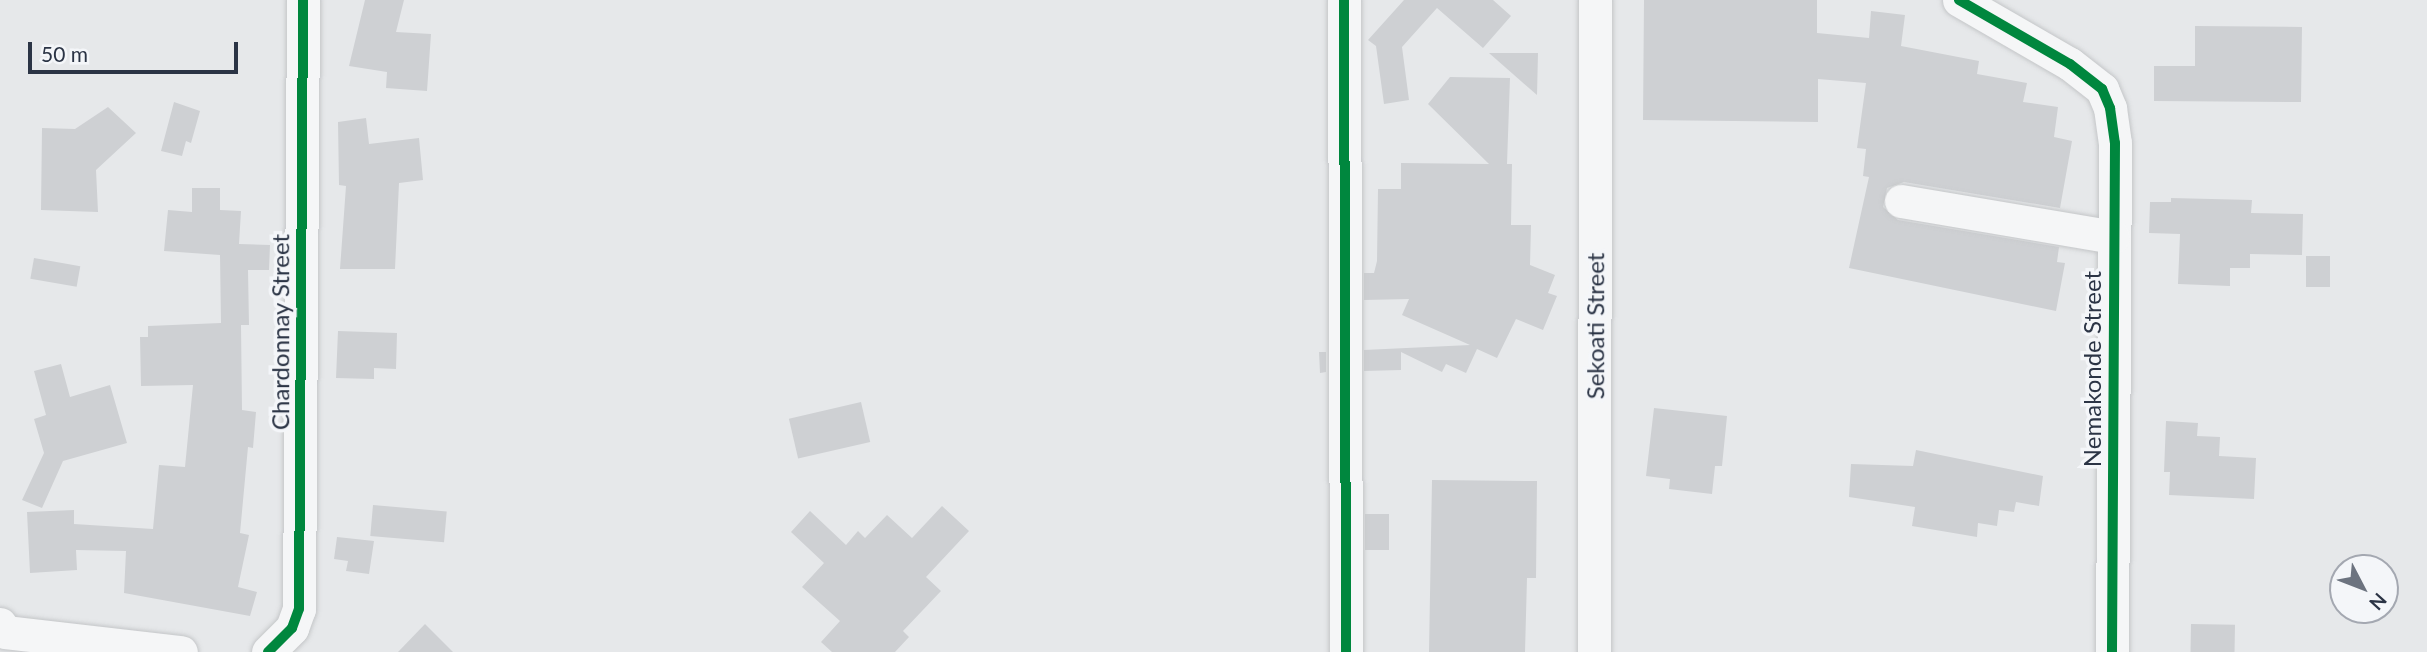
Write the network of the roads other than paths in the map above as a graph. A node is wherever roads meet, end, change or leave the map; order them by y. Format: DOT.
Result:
graph roads {
  1 [pos="303,0"];
  2 [pos="1344,0"];
  3 [pos="1595,0"];
  4 [pos="1959,0"];
  5 [pos="1901,201"];
  6 [pos="2113,237"];
  7 [pos="2,636"];
  8 [pos="54,643"];
  9 [pos="181,652"];
  10 [pos="268,652"];
  11 [pos="1346,652"];
  12 [pos="1594,652"];
  13 [pos="2112,652"];
  1 -- 10 [label="street, Chardonnay Street"];
  2 -- 11 [label="street"];
  3 -- 12 [label="street, Sekoati Street"];
  4 -- 6 [label="street, Nemakonde Street"];
  5 -- 6 [label="street"];
  6 -- 13 [label="street, Nemakonde Street"];
  7 -- 8 [label="street"];
  8 -- 9 [label="street"];
}
